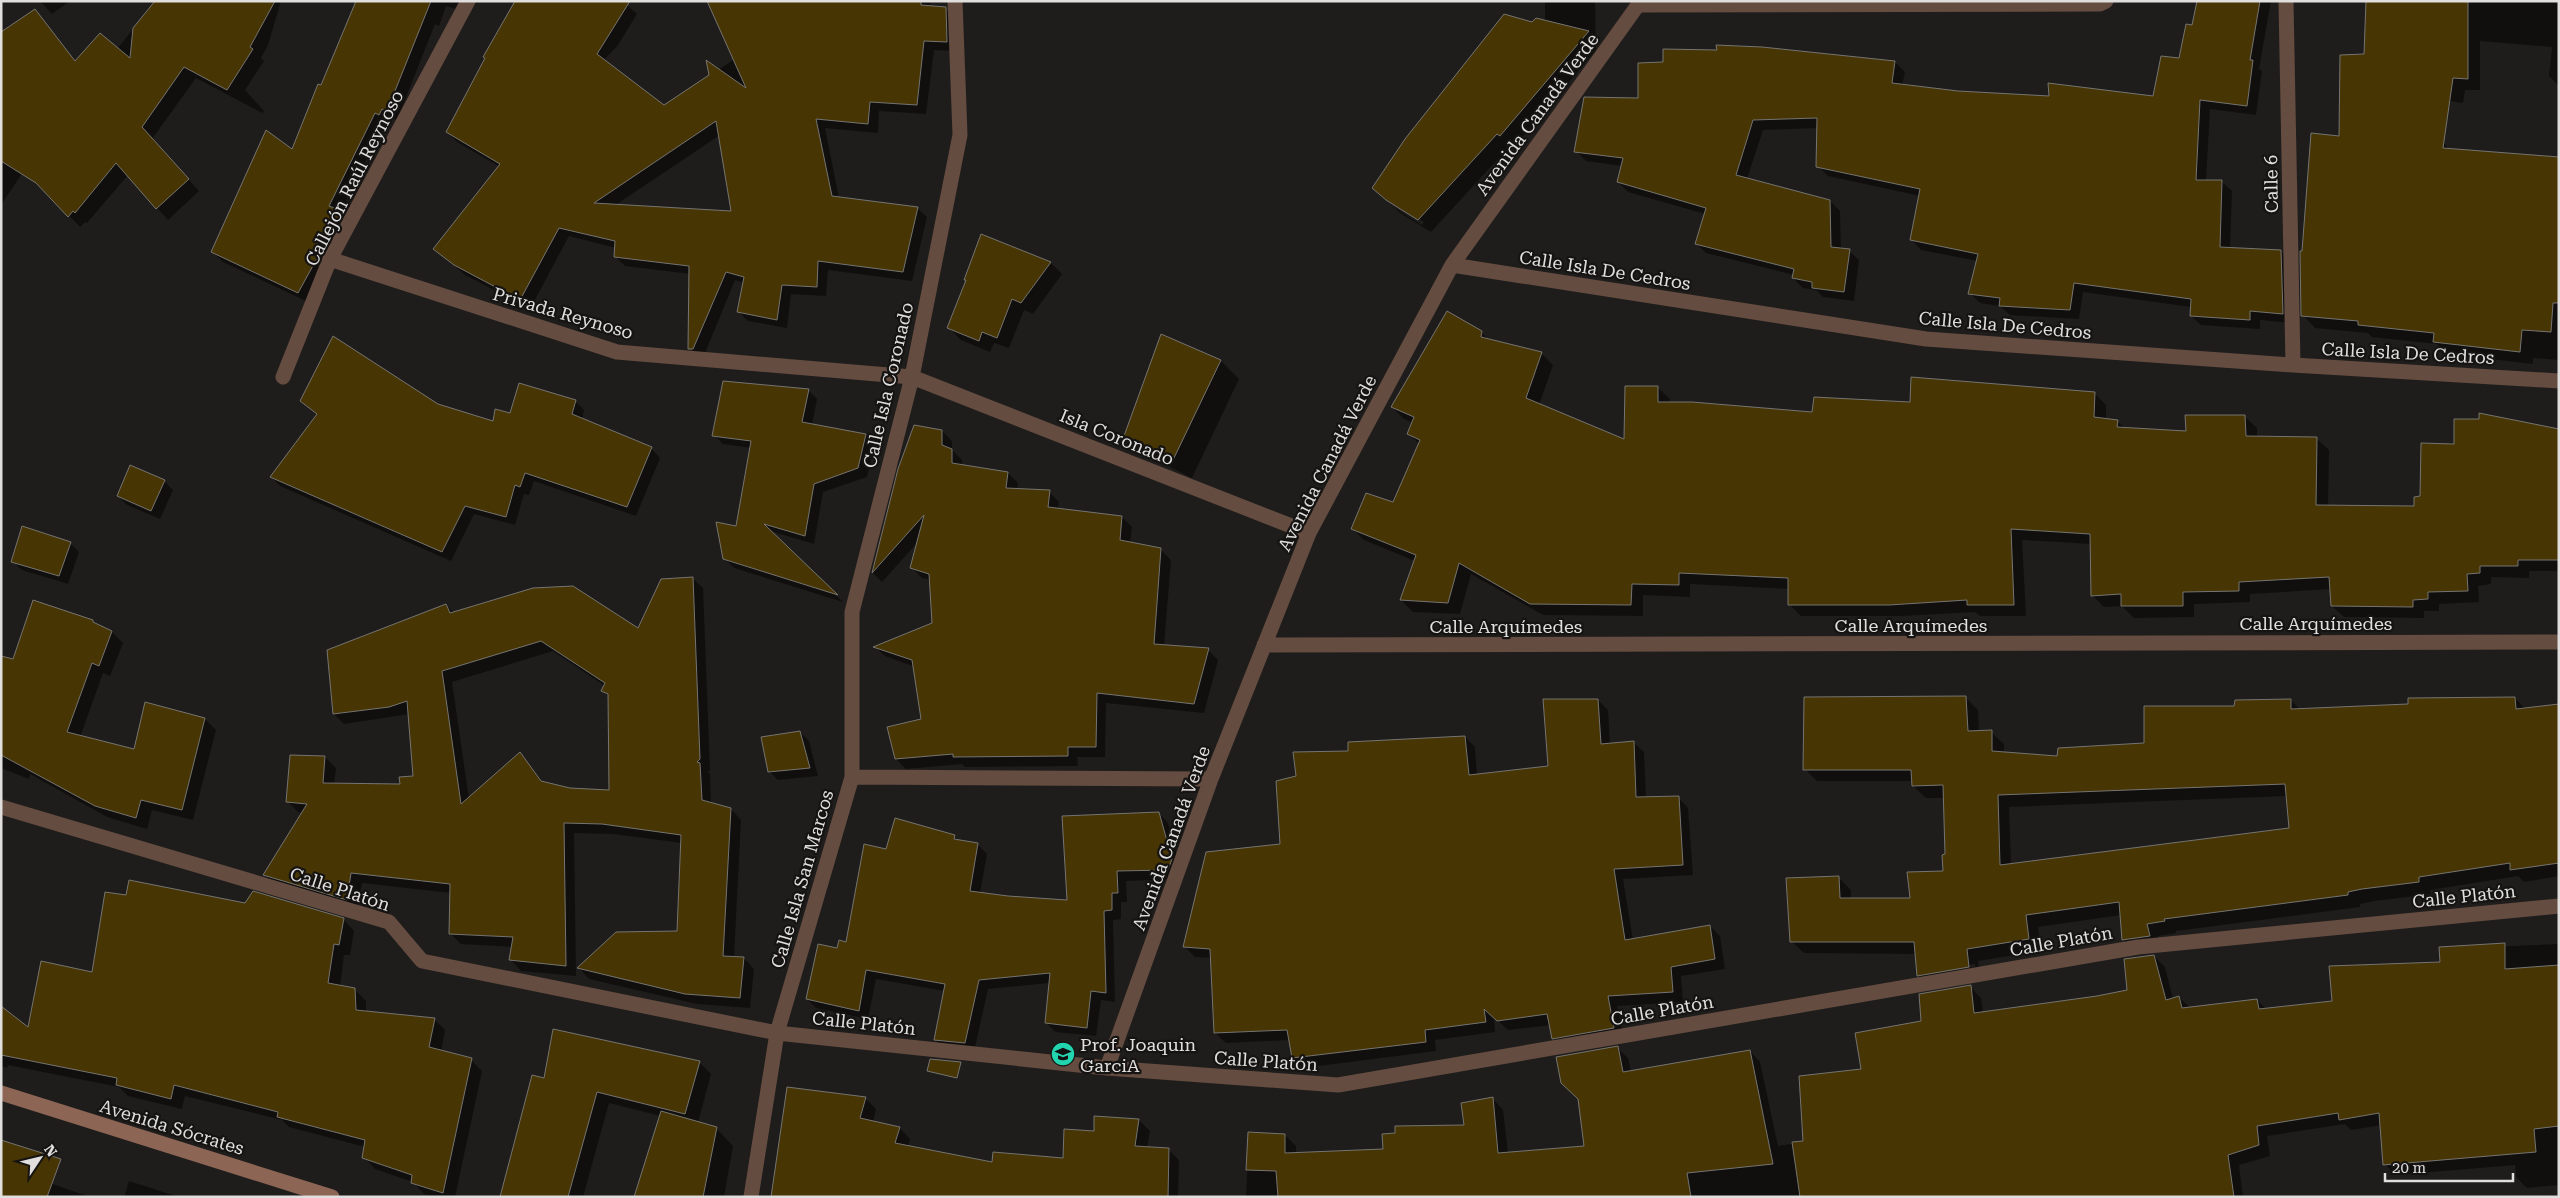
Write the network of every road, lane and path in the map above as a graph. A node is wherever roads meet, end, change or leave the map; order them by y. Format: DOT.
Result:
graph roads {
  1 [pos="468,1"];
  2 [pos="955,1"];
  3 [pos="2106,1"];
  4 [pos="2286,1"];
  5 [pos="1638,3"];
  6 [pos="1946,3"];
  7 [pos="330,259"];
  8 [pos="1452,265"];
  9 [pos="2292,366"];
  10 [pos="912,376"];
  11 [pos="283,377"];
  12 [pos="2559,381"];
  13 [pos="1309,533"];
  14 [pos="2559,642"];
  15 [pos="1264,645"];
  16 [pos="852,777"];
  17 [pos="1212,779"];
  18 [pos="1,807"];
  19 [pos="2559,906"];
  20 [pos="777,1033"];
  21 [pos="1107,1068"];
  22 [pos="1,1093"];
  23 [pos="332,1197"];
  24 [pos="751,1197"];
  1 -- 7 [label="street, Callejón Raúl Reynoso"];
  2 -- 10 [label="street, Calle Isla Coronado"];
  3 -- 6 [label="street"];
  4 -- 9 [label="street, Calle 6"];
  5 -- 6 [label="street"];
  5 -- 8 [label="street, Avenida Canadá Verde"];
  7 -- 10 [label="street, Privada Reynoso"];
  7 -- 11 [label="street, Callejón Raúl Reynoso"];
  8 -- 9 [label="street, Calle Isla De Cedros"];
  8 -- 13 [label="street, Avenida Canadá Verde"];
  9 -- 12 [label="street, Calle Isla De Cedros"];
  10 -- 13 [label="street, Isla Coronado"];
  10 -- 16 [label="street, Calle Isla Coronado"];
  13 -- 15 [label="street, Avenida Canadá Verde"];
  14 -- 15 [label="street, Calle Arquímedes"];
  15 -- 17 [label="street, Avenida Canadá Verde"];
  16 -- 17 [label="street, Calle Isla San Marcos"];
  16 -- 20 [label="street, Calle Isla San Marcos"];
  17 -- 21 [label="street, Avenida Canadá Verde"];
  18 -- 20 [label="street, Calle Platón"];
  19 -- 21 [label="street, Calle Platón"];
  20 -- 21 [label="street, Calle Platón"];
  20 -- 24 [label="street, Calle Isla San Marcos"];
  22 -- 23 [label="street, Avenida Sócrates"];
}
